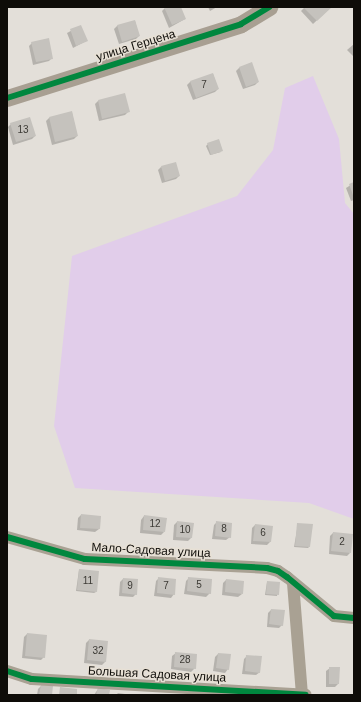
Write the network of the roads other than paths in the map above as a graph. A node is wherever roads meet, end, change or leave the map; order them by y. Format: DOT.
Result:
graph roads {
  1 [pos="269,7"];
  2 [pos="7,98"];
  3 [pos="7,537"];
  4 [pos="293,583"];
  5 [pos="354,618"];
  6 [pos="7,671"];
  7 [pos="302,695"];
  8 [pos="306,695"];
  1 -- 2 [label="street, улица Герцена"];
  3 -- 4 [label="street, Мало-Садовая улица"];
  4 -- 5 [label="street, Мало-Садовая улица"];
  4 -- 7 [label="street"];
  6 -- 7 [label="street, Большая Садовая улица"];
  7 -- 8 [label="street, Большая Садовая улица"];
}
